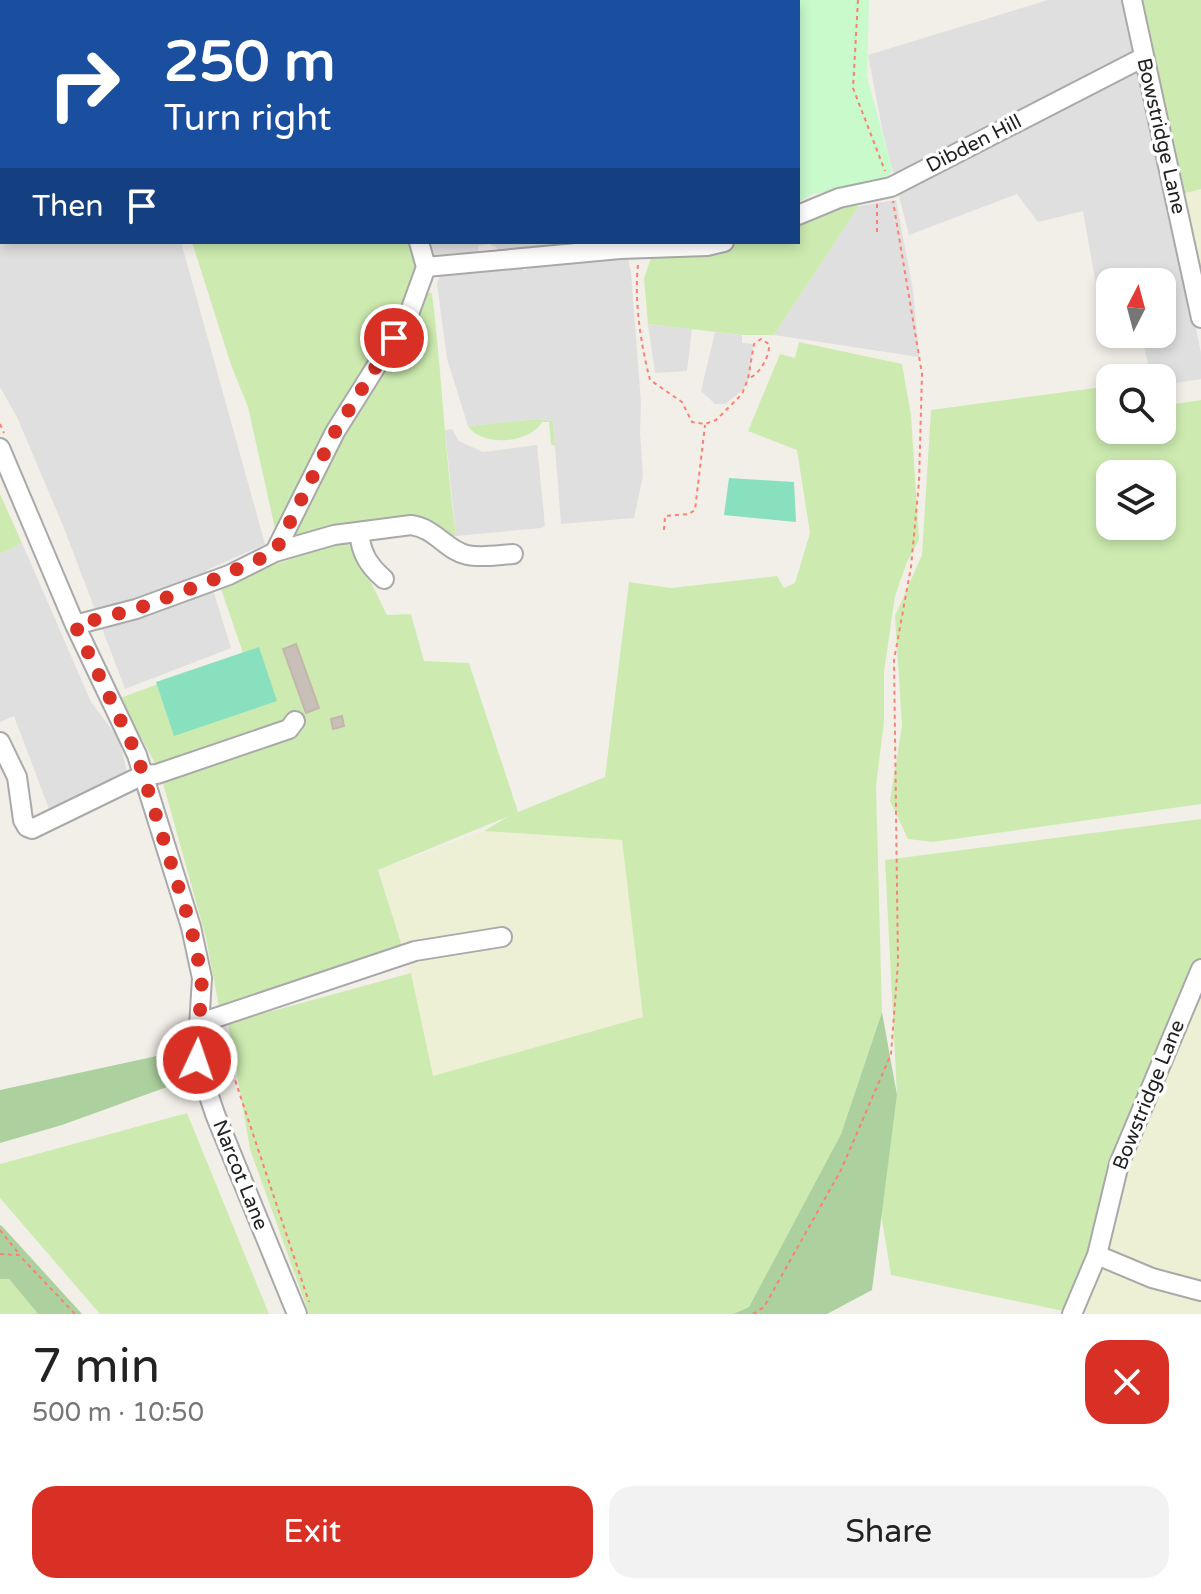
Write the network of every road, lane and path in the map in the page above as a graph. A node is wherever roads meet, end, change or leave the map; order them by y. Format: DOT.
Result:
graph roads {
  1 [pos="858,0"];
  2 [pos="1132,0"];
  3 [pos="1144,57"];
  4 [pos="884,189"];
  5 [pos="800,214"];
  6 [pos="877,236"];
  7 [pos="420,244"];
  8 [pos="716,244"];
  9 [pos="641,248"];
  10 [pos="426,267"];
  11 [pos="1201,318"];
  12 [pos="748,379"];
  13 [pos="705,424"];
  14 [pos="0,448"];
  15 [pos="664,530"];
  16 [pos="359,532"];
  17 [pos="275,552"];
  18 [pos="513,554"];
  19 [pos="384,579"];
  20 [pos="75,625"];
  21 [pos="295,721"];
  22 [pos="0,742"];
  23 [pos="143,775"];
  24 [pos="502,937"];
  25 [pos="1201,969"];
  26 [pos="200,1023"];
  27 [pos="0,1230"];
  28 [pos="0,1254"];
  29 [pos="19,1255"];
  30 [pos="1097,1255"];
  31 [pos="1201,1291"];
  32 [pos="75,1314"];
  33 [pos="297,1314"];
  34 [pos="753,1314"];
  35 [pos="1072,1314"];
  1 -- 4 [label="path"];
  2 -- 3 [label="street, Bowstridge Lane"];
  3 -- 4 [label="street, Dibden Hill"];
  3 -- 11 [label="street, Bowstridge Lane"];
  4 -- 5 [label="street, Dibden Hill"];
  4 -- 6 [label="path"];
  4 -- 34 [label="path"];
  7 -- 10 [label="street"];
  8 -- 9 [label="street"];
  9 -- 10 [label="street"];
  9 -- 13 [label="path"];
  10 -- 17 [label="street"];
  12 -- 12 [label="path"];
  12 -- 13 [label="path"];
  13 -- 15 [label="path"];
  14 -- 20 [label="street, Narcot Lane"];
  16 -- 17 [label="street"];
  16 -- 18 [label="street"];
  16 -- 19 [label="street"];
  17 -- 20 [label="street"];
  20 -- 23 [label="street, Narcot Lane"];
  21 -- 23 [label="street"];
  22 -- 23 [label="street"];
  23 -- 26 [label="street, Narcot Lane"];
  24 -- 26 [label="street"];
  25 -- 30 [label="street, Bowstridge Lane"];
  26 -- 33 [label="street, Narcot Lane"];
  27 -- 29 [label="path"];
  28 -- 29 [label="path"];
  29 -- 32 [label="path"];
  30 -- 31 [label="street"];
  30 -- 35 [label="street, Bowstridge Lane"];
}
